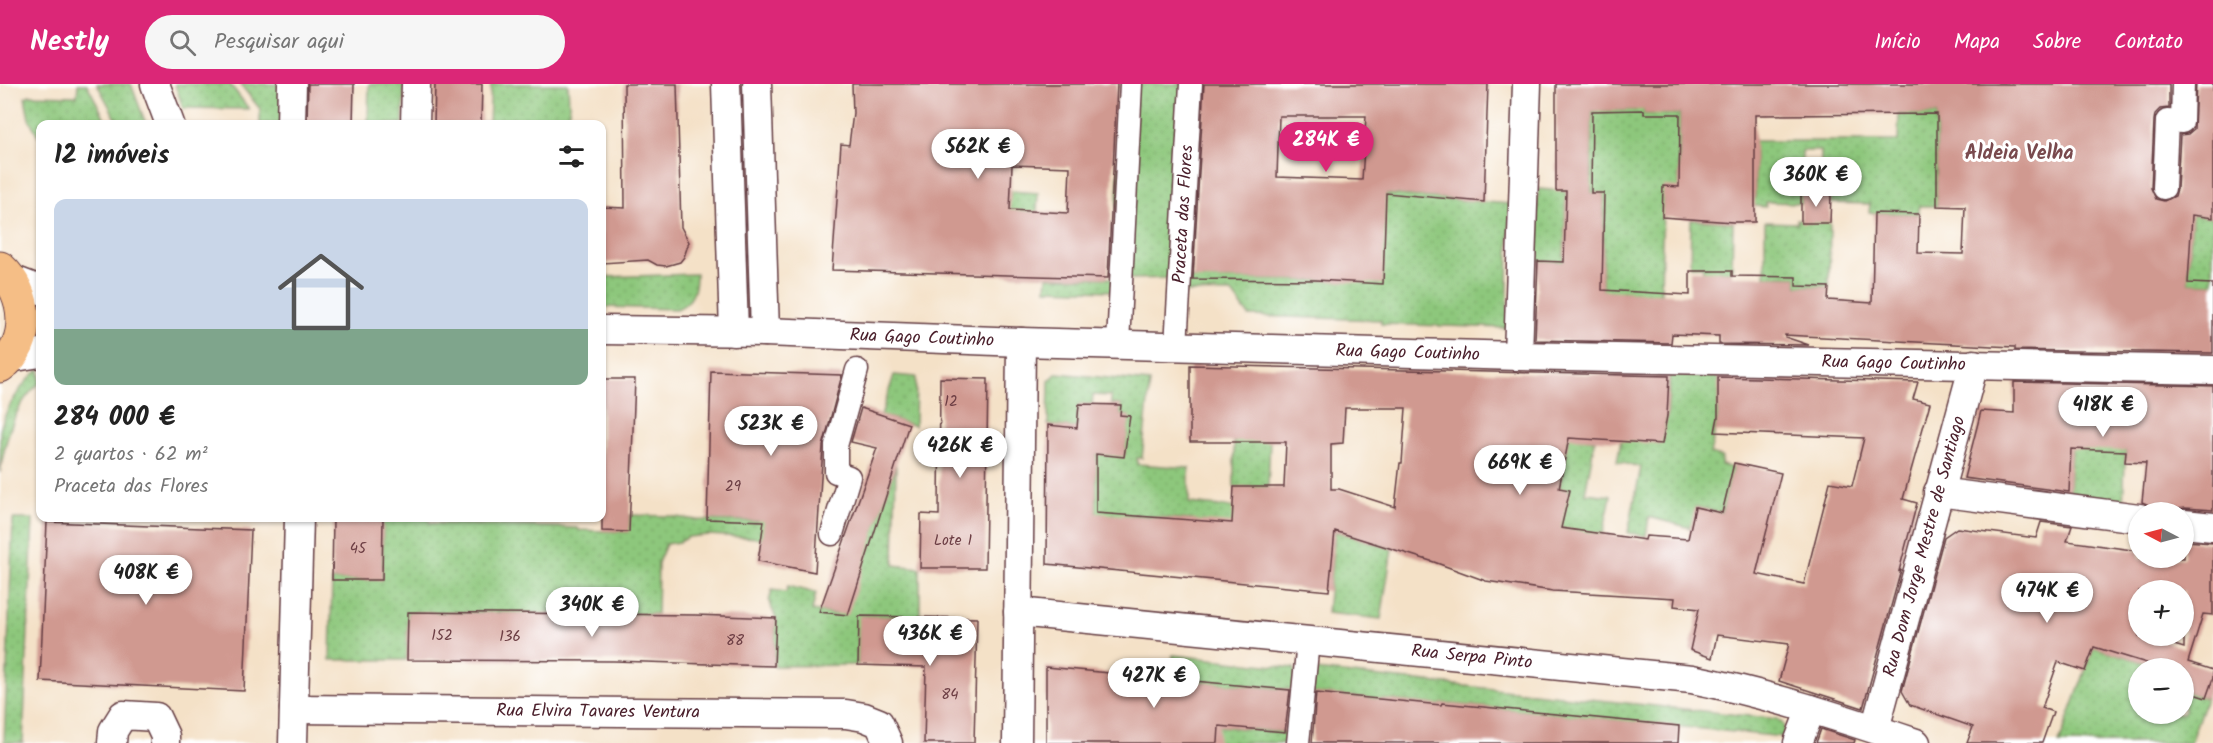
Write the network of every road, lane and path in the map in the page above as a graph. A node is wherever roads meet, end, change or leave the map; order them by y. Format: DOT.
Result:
graph roads {
  1 [pos="155,84"];
  2 [pos="292,84"];
  3 [pos="416,84"];
  4 [pos="726,84"];
  5 [pos="757,84"];
  6 [pos="1131,84"];
  7 [pos="1191,84"];
  8 [pos="1527,84"];
  9 [pos="2183,84"];
  10 [pos="168,120"];
  11 [pos="291,120"];
  12 [pos="415,120"];
  13 [pos="2164,188"];
  14 [pos="11,274"];
  15 [pos="606,330"];
  16 [pos="735,332"];
  17 [pos="765,332"];
  18 [pos="1021,342"];
  19 [pos="1118,344"];
  20 [pos="1176,346"];
  21 [pos="1518,356"];
  22 [pos="11,364"];
  23 [pos="1974,364"];
  24 [pos="857,370"];
  25 [pos="2213,370"];
  26 [pos="1938,492"];
  27 [pos="2128,517"];
  28 [pos="299,522"];
  29 [pos="2194,525"];
  30 [pos="2213,527"];
  31 [pos="832,534"];
  32 [pos="1018,612"];
  33 [pos="1308,641"];
  34 [pos="294,709"];
  35 [pos="1811,709"];
  36 [pos="1875,729"];
  37 [pos="112,743"];
  38 [pos="165,743"];
  39 [pos="293,743"];
  40 [pos="888,743"];
  41 [pos="1017,743"];
  42 [pos="1298,743"];
  43 [pos="1798,743"];
  44 [pos="1916,743"];
  1 -- 10 [label="street"];
  2 -- 11 [label="street"];
  3 -- 12 [label="street"];
  4 -- 16 [label="street"];
  5 -- 17 [label="street"];
  6 -- 19 [label="street"];
  7 -- 20 [label="street, Praceta das Flores"];
  8 -- 21 [label="street"];
  9 -- 13 [label="street"];
  14 -- 22 [label="main road"];
  15 -- 16 [label="street, Rua Gago Coutinho"];
  16 -- 17 [label="street, Rua Gago Coutinho"];
  17 -- 18 [label="street, Rua Gago Coutinho"];
  18 -- 19 [label="street, Rua Gago Coutinho"];
  18 -- 32 [label="street"];
  19 -- 20 [label="street, Rua Gago Coutinho"];
  20 -- 21 [label="street, Rua Gago Coutinho"];
  21 -- 23 [label="street, Rua Gago Coutinho"];
  23 -- 25 [label="street, Rua Gago Coutinho"];
  23 -- 26 [label="street, Rua Dom Jorge Mestre de Santiago"];
  24 -- 31 [label="street"];
  26 -- 27 [label="street"];
  26 -- 36 [label="street, Rua Dom Jorge Mestre de Santiago"];
  28 -- 34 [label="street"];
  29 -- 30 [label="street"];
  32 -- 33 [label="street, Rua Serpa Pinto"];
  32 -- 41 [label="street"];
  33 -- 35 [label="street, Rua Serpa Pinto"];
  33 -- 42 [label="street"];
  34 -- 39 [label="street"];
  34 -- 40 [label="street, Rua Elvira Tavares Ventura"];
  35 -- 36 [label="street, Rua Serpa Pinto"];
  35 -- 43 [label="street"];
  36 -- 44 [label="street, Rua Serpa Pinto"];
  37 -- 38 [label="street"];
}
